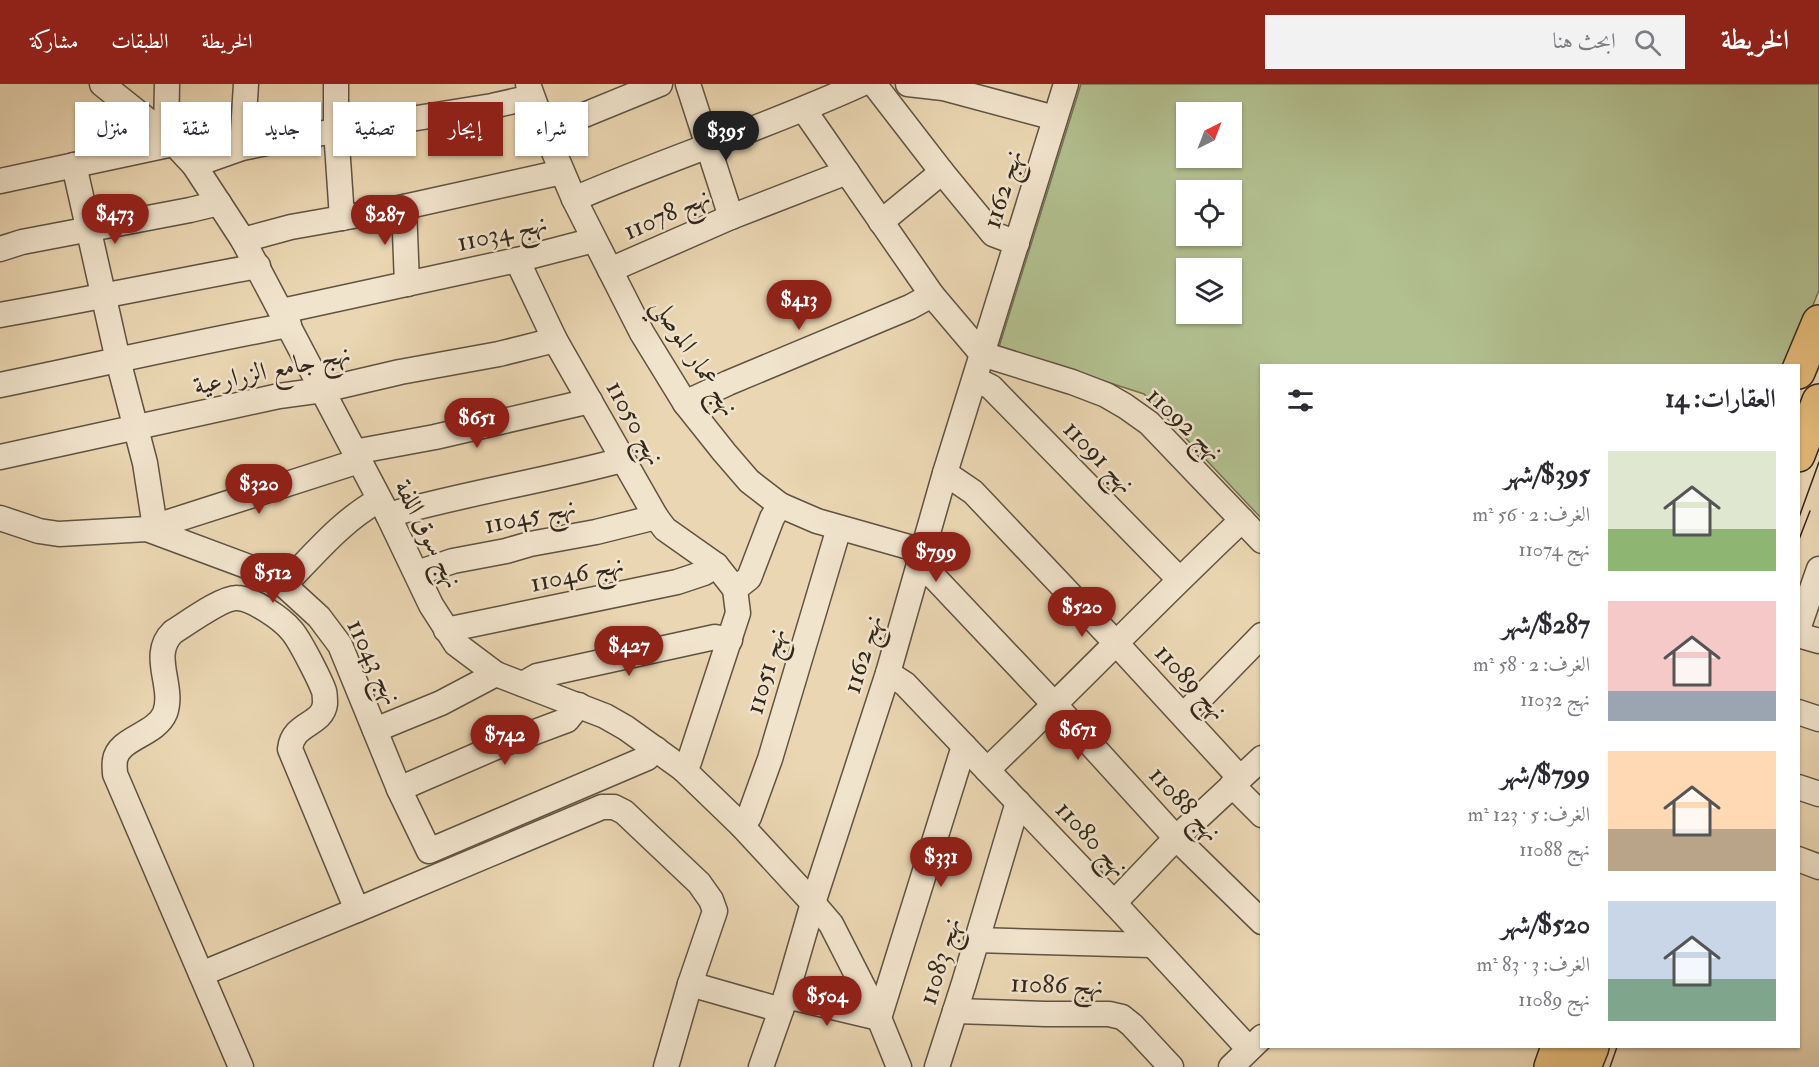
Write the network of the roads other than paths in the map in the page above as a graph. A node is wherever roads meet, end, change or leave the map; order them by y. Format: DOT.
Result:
graph roads {
  1 [pos="102,84"];
  2 [pos="167,84"];
  3 [pos="246,84"];
  4 [pos="336,84"];
  5 [pos="660,84"];
  6 [pos="688,84"];
  7 [pos="861,84"];
  8 [pos="874,84"];
  9 [pos="908,84"];
  10 [pos="1066,84"];
  11 [pos="530,91"];
  12 [pos="168,102"];
  13 [pos="336,102"];
  14 [pos="804,110"];
  15 [pos="588,113"];
  16 [pos="416,118"];
  17 [pos="1055,118"];
  18 [pos="333,131"];
  19 [pos="161,133"];
  20 [pos="161,142"];
  21 [pos="708,146"];
  22 [pos="242,148"];
  23 [pos="185,156"];
  24 [pos="338,156"];
  25 [pos="555,156"];
  26 [pos="74,165"];
  27 [pos="194,165"];
  28 [pos="562,172"];
  29 [pos="847,172"];
  30 [pos="942,172"];
  31 [pos="0,181"];
  32 [pos="574,199"];
  33 [pos="219,202"];
  34 [pos="404,207"];
  35 [pos="731,217"];
  36 [pos="342,218"];
  37 [pos="881,222"];
  38 [pos="88,229"];
  39 [pos="243,240"];
  40 [pos="594,240"];
  41 [pos="1017,243"];
  42 [pos="0,249"];
  43 [pos="517,260"];
  44 [pos="258,266"];
  45 [pos="610,270"];
  46 [pos="407,284"];
  47 [pos="932,295"];
  48 [pos="104,297"];
  49 [pos="0,315"];
  50 [pos="286,318"];
  51 [pos="1819,322"];
  52 [pos="555,340"];
  53 [pos="982,354"];
  54 [pos="118,360"];
  55 [pos="1800,367"];
  56 [pos="975,379"];
  57 [pos="0,385"];
  58 [pos="323,390"];
  59 [pos="1819,400"];
  60 [pos="590,401"];
  61 [pos="685,403"];
  62 [pos="135,428"];
  63 [pos="1800,450"];
  64 [pos="356,456"];
  65 [pos="0,457"];
  66 [pos="622,460"];
  67 [pos="945,473"];
  68 [pos="780,504"];
  69 [pos="383,508"];
  70 [pos="0,518"];
  71 [pos="656,518"];
  72 [pos="1242,520"];
  73 [pos="151,528"];
  74 [pos="838,528"];
  75 [pos="1260,539"];
  76 [pos="920,560"];
  77 [pos="716,565"];
  78 [pos="1819,569"];
  79 [pos="417,573"];
  80 [pos="1179,579"];
  81 [pos="284,585"];
  82 [pos="735,589"];
  83 [pos="1800,623"];
  84 [pos="446,630"];
  85 [pos="1800,635"];
  86 [pos="1260,638"];
  87 [pos="730,640"];
  88 [pos="1819,641"];
  89 [pos="1116,643"];
  90 [pos="888,673"];
  91 [pos="496,674"];
  92 [pos="523,684"];
  93 [pos="579,705"];
  94 [pos="1055,705"];
  95 [pos="1800,713"];
  96 [pos="1184,715"];
  97 [pos="1819,719"];
  98 [pos="375,730"];
  99 [pos="964,747"];
  100 [pos="656,749"];
  101 [pos="1260,760"];
  102 [pos="683,769"];
  103 [pos="987,770"];
  104 [pos="1236,782"];
  105 [pos="1800,788"];
  106 [pos="399,789"];
  107 [pos="1819,794"];
  108 [pos="1018,802"];
  109 [pos="1260,812"];
  110 [pos="742,826"];
  111 [pos="1176,838"];
  112 [pos="1800,861"];
  113 [pos="1819,867"];
  114 [pos="813,903"];
  115 [pos="1114,903"];
  116 [pos="357,910"];
  117 [pos="1260,919"];
  118 [pos="976,940"];
  119 [pos="1151,945"];
  120 [pos="201,974"];
  121 [pos="690,984"];
  122 [pos="783,1003"];
  123 [pos="955,1011"];
  124 [pos="879,1018"];
  125 [pos="1255,1043"];
  126 [pos="1558,1048"];
  127 [pos="1592,1048"];
  128 [pos="241,1067"];
  129 [pos="666,1067"];
  130 [pos="761,1067"];
  131 [pos="898,1067"];
  132 [pos="937,1067"];
  133 [pos="1171,1067"];
  134 [pos="1231,1067"];
  135 [pos="1551,1067"];
  136 [pos="1584,1067"];
  1 -- 19 [label="street, نهج سوق اللفة"];
  2 -- 12 [label="street"];
  3 -- 22 [label="street"];
  4 -- 13 [label="street"];
  5 -- 15 [label="street"];
  6 -- 21 [label="street"];
  7 -- 14 [label="street"];
  8 -- 30 [label="street"];
  9 -- 17 [label="street"];
  10 -- 17 [label="street, نهج 1162"];
  11 -- 16 [label="street"];
  14 -- 21 [label="street"];
  14 -- 29 [label="street"];
  17 -- 41 [label="street, نهج 1162"];
  18 -- 22 [label="street"];
  20 -- 26 [label="street"];
  21 -- 32 [label="street"];
  21 -- 35 [label="street"];
  22 -- 27 [label="street"];
  23 -- 27 [label="street, نهج سوق اللفة"];
  24 -- 36 [label="street"];
  25 -- 28 [label="street, نهج عمار الموصلي"];
  26 -- 31 [label="street"];
  26 -- 38 [label="street"];
  27 -- 33 [label="street, نهج سوق اللفة"];
  28 -- 32 [label="street, نهج عمار الموصلي"];
  28 -- 34 [label="street"];
  29 -- 35 [label="street, نهج 11078"];
  29 -- 37 [label="street"];
  30 -- 37 [label="street"];
  30 -- 41 [label="street"];
  32 -- 40 [label="street, نهج عمار الموصلي"];
  33 -- 38 [label="street"];
  33 -- 39 [label="street, نهج سوق اللفة"];
  34 -- 36 [label="street"];
  34 -- 46 [label="street"];
  35 -- 45 [label="street, نهج 11078"];
  36 -- 39 [label="street"];
  37 -- 47 [label="street"];
  38 -- 42 [label="street"];
  38 -- 48 [label="street"];
  39 -- 44 [label="street, نهج سوق اللفة"];
  40 -- 43 [label="street, نهج 11034"];
  40 -- 45 [label="street, نهج عمار الموصلي"];
  41 -- 53 [label="street, نهج 1162"];
  43 -- 46 [label="street, نهج 11034"];
  43 -- 52 [label="street, نهج 11050"];
  44 -- 48 [label="street"];
  44 -- 50 [label="street, نهج سوق اللفة"];
  45 -- 61 [label="street, نهج عمار الموصلي"];
  46 -- 50 [label="street, نهج 11034"];
  47 -- 53 [label="street"];
  47 -- 61 [label="street"];
  48 -- 49 [label="street"];
  48 -- 54 [label="street"];
  50 -- 54 [label="street, نهج 11034"];
  50 -- 58 [label="street, نهج سوق اللفة"];
  51 -- 55 [label="highway"];
  52 -- 58 [label="street, نهج جامع الزرارعية"];
  52 -- 60 [label="street, نهج 11050"];
  53 -- 56 [label="street, نهج 1162"];
  53 -- 72 [label="street, نهج 11092"];
  54 -- 57 [label="street, نهج 11034"];
  54 -- 62 [label="street"];
  56 -- 67 [label="street, نهج 1162"];
  56 -- 80 [label="street, نهج 11091"];
  58 -- 62 [label="street, نهج جامع الزرارعية"];
  58 -- 64 [label="street, نهج سوق اللفة"];
  59 -- 63 [label="highway"];
  60 -- 64 [label="street"];
  60 -- 66 [label="street, نهج 11050"];
  61 -- 68 [label="street, نهج عمار الموصلي"];
  62 -- 65 [label="street, نهج جامع الزرارعية"];
  62 -- 73 [label="street"];
  64 -- 69 [label="street, نهج سوق اللفة"];
  64 -- 73 [label="street"];
  66 -- 69 [label="street"];
  66 -- 71 [label="street, نهج 11050"];
  67 -- 76 [label="street, نهج 1162"];
  67 -- 89 [label="street, نهج 11089"];
  68 -- 74 [label="street, نهج عمار الموصلي"];
  68 -- 82 [label="street"];
  69 -- 79 [label="street, نهج سوق اللفة"];
  69 -- 81 [label="street"];
  70 -- 73 [label="street, نهج 11043"];
  71 -- 77 [label="street, نهج 11050"];
  71 -- 79 [label="street, نهج 11045"];
  72 -- 75 [label="street, نهج 11092"];
  72 -- 80 [label="street"];
  73 -- 81 [label="street, نهج 11043"];
  74 -- 76 [label="street, نهج عمار الموصلي"];
  74 -- 110 [label="street, نهج 11051"];
  76 -- 90 [label="street, نهج 1162"];
  76 -- 94 [label="street, نهج 11088"];
  77 -- 82 [label="street, نهج 11050"];
  77 -- 84 [label="street, نهج 11046"];
  78 -- 83 [label="street"];
  79 -- 84 [label="street, نهج سوق اللفة"];
  80 -- 89 [label="street"];
  81 -- 98 [label="street, نهج 11043"];
  82 -- 87 [label="street"];
  84 -- 91 [label="street, نهج سوق اللفة"];
  85 -- 88 [label="street"];
  86 -- 96 [label="street"];
  87 -- 92 [label="street"];
  87 -- 102 [label="street"];
  89 -- 94 [label="street"];
  89 -- 96 [label="street, نهج 11089"];
  90 -- 99 [label="street, نهج 11080"];
  90 -- 114 [label="street, نهج 1162"];
  91 -- 92 [label="street, نهج سوق اللفة"];
  91 -- 98 [label="street"];
  92 -- 93 [label="street, نهج سوق اللفة"];
  93 -- 100 [label="street, نهج سوق اللفة"];
  93 -- 106 [label="street"];
  94 -- 103 [label="street"];
  94 -- 111 [label="street, نهج 11088"];
  95 -- 97 [label="street"];
  96 -- 104 [label="street, نهج 11089"];
  98 -- 106 [label="street, نهج 11043"];
  99 -- 103 [label="street, نهج 11080"];
  99 -- 124 [label="street"];
  100 -- 102 [label="street, نهج سوق اللفة"];
  100 -- 106 [label="street, نهج 11043"];
  101 -- 104 [label="street"];
  102 -- 110 [label="street, نهج سوق اللفة"];
  103 -- 108 [label="street, نهج 11080"];
  104 -- 109 [label="street, نهج 11089"];
  104 -- 111 [label="street"];
  105 -- 107 [label="street"];
  108 -- 115 [label="street, نهج 11080"];
  108 -- 118 [label="street, نهج 11083"];
  110 -- 114 [label="street, نهج سوق اللفة"];
  111 -- 115 [label="street"];
  111 -- 117 [label="street, نهج 11088"];
  112 -- 113 [label="street"];
  114 -- 122 [label="street, نهج 1162"];
  114 -- 124 [label="street, نهج سوق اللفة"];
  115 -- 119 [label="street, نهج 11080"];
  116 -- 120 [label="street"];
  116 -- 120 [label="street"];
  116 -- 121 [label="street"];
  118 -- 119 [label="street"];
  118 -- 123 [label="street, نهج 11083"];
  119 -- 125 [label="street, نهج 11080"];
  120 -- 128 [label="street"];
  121 -- 122 [label="street"];
  121 -- 129 [label="street"];
  122 -- 124 [label="street"];
  122 -- 130 [label="street, نهج 1162"];
  123 -- 132 [label="street, نهج 11083"];
  123 -- 133 [label="street, نهج 11086"];
  124 -- 131 [label="street, نهج سوق اللفة"];
  125 -- 134 [label="street"];
  126 -- 135 [label="highway"];
  127 -- 136 [label="highway"];
}
